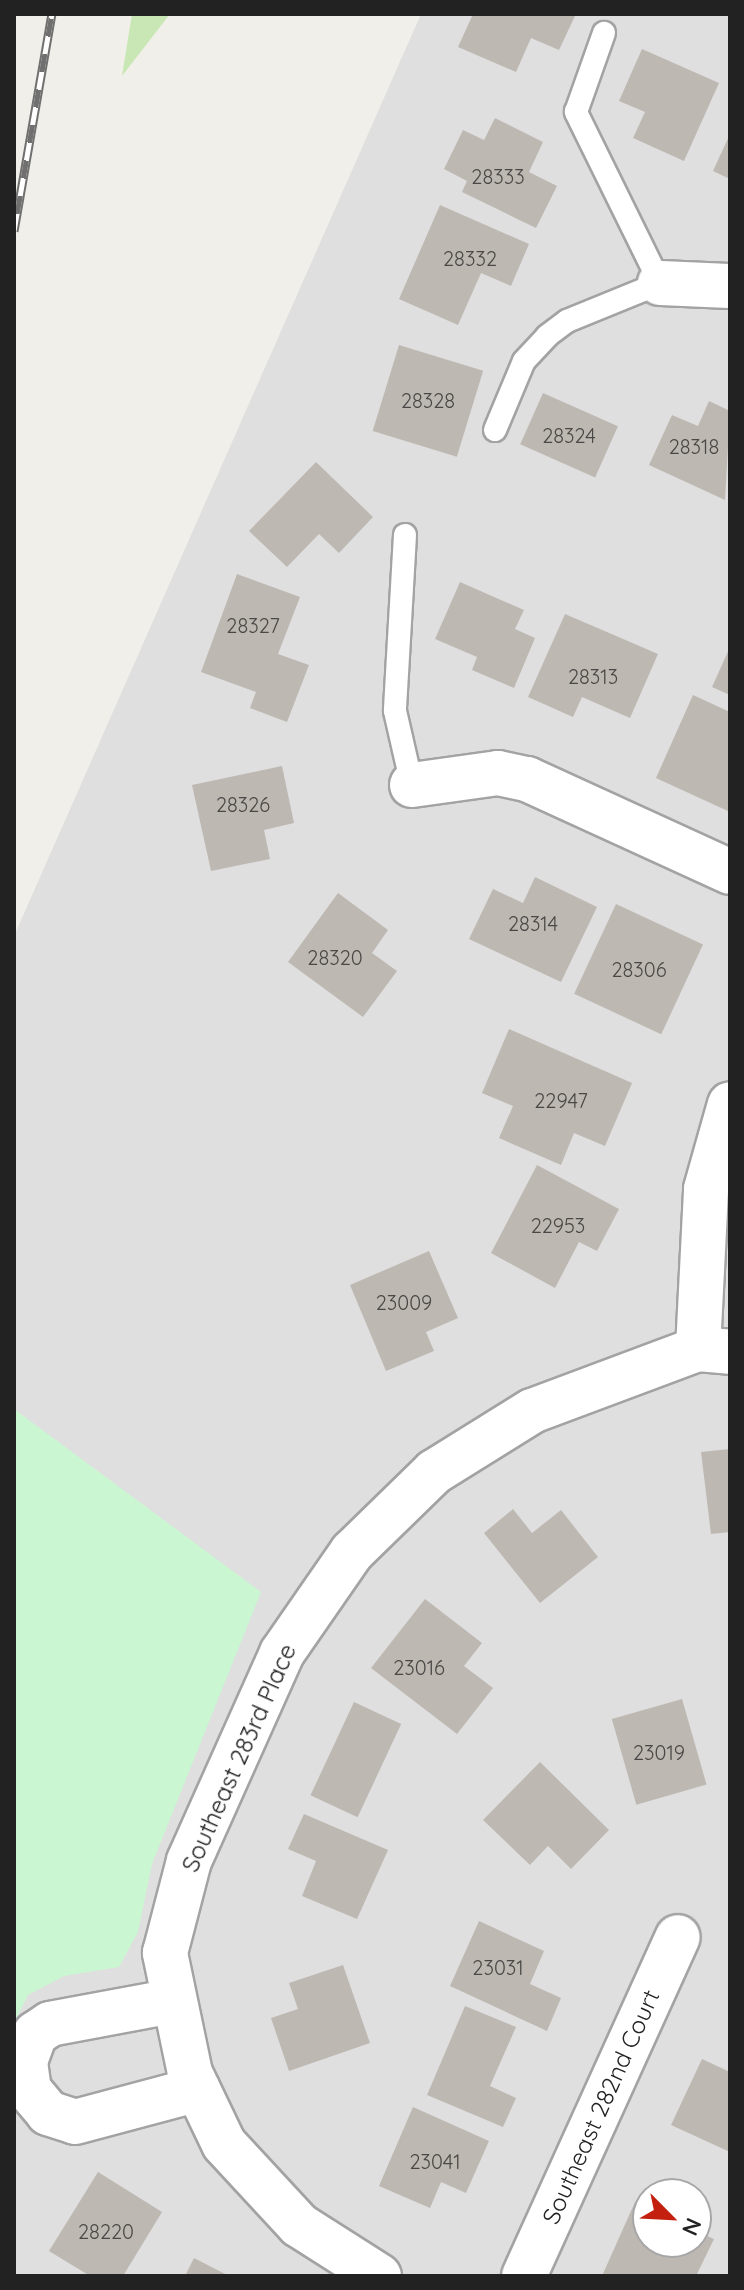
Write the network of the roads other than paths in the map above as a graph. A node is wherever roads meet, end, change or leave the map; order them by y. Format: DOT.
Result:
graph roads {
  1 [pos="604,33"];
  2 [pos="660,283"];
  3 [pos="730,286"];
  4 [pos="495,430"];
  5 [pos="405,535"];
  6 [pos="412,785"];
  7 [pos="730,872"];
  8 [pos="730,1104"];
  9 [pos="714,1350"];
  10 [pos="678,1937"];
  11 [pos="173,2001"];
  12 [pos="198,2089"];
  13 [pos="379,2276"];
  14 [pos="524,2276"];
  1 -- 2 [label="lane"];
  2 -- 3 [label="street"];
  2 -- 4 [label="lane"];
  5 -- 6 [label="lane"];
  6 -- 7 [label="street"];
  8 -- 9 [label="street"];
  9 -- 11 [label="street, Southeast 283rd Place"];
  10 -- 14 [label="street, Southeast 282nd Court"];
  11 -- 12 [label="street, Southeast 283rd Place"];
  11 -- 12 [label="street"];
  12 -- 13 [label="street, Southeast 283rd Place"];
}
